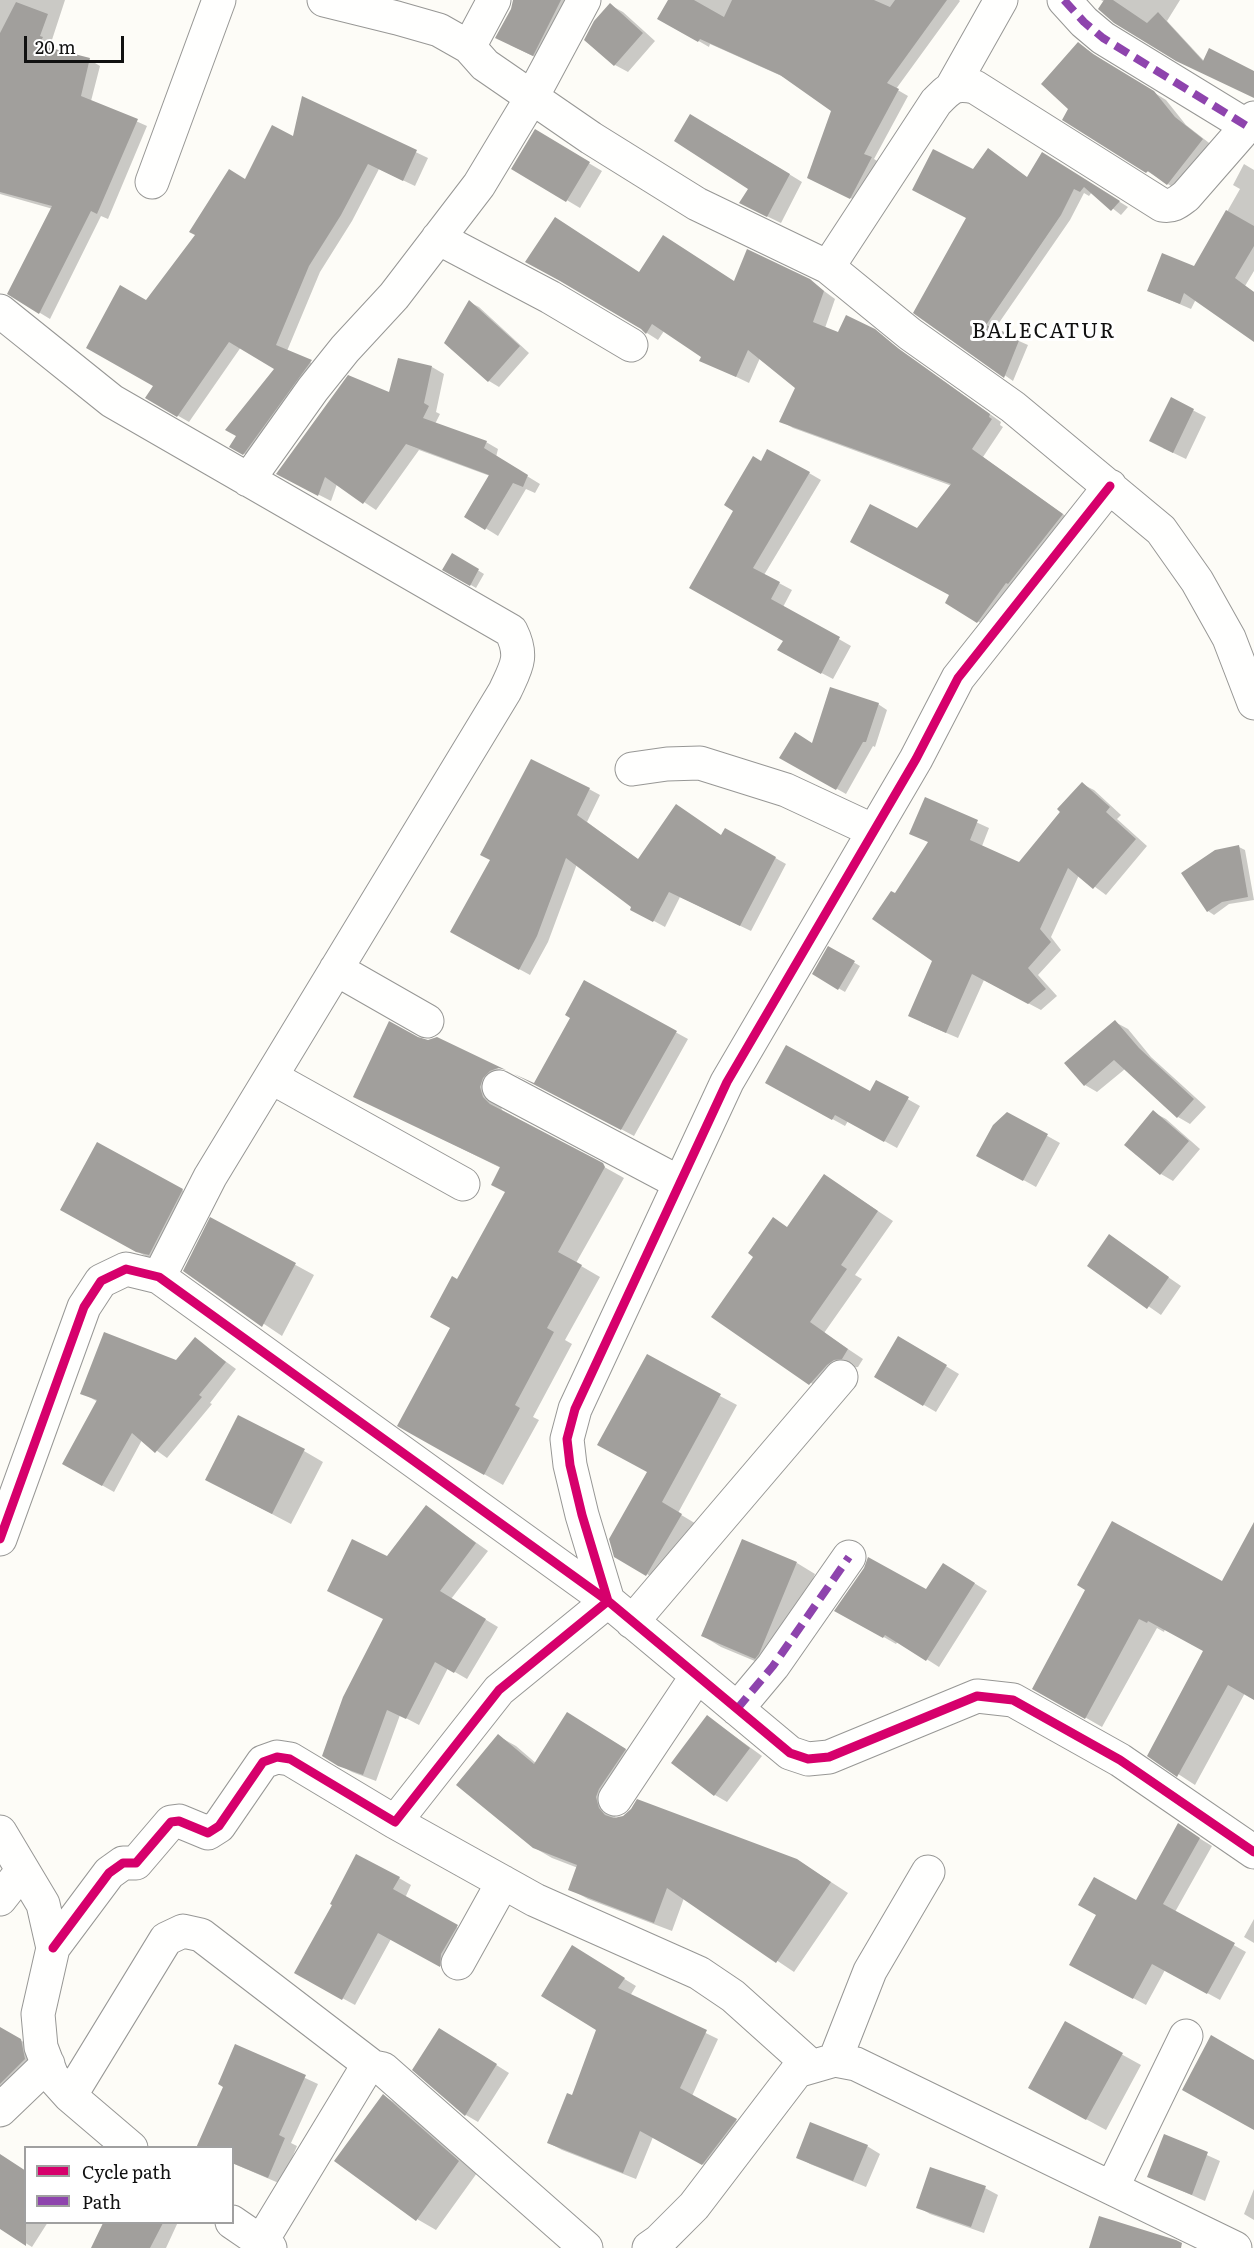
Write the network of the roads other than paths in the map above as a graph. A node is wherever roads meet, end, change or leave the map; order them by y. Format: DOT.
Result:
graph roads {
  1 [pos="219,0"];
  2 [pos="324,0"];
  3 [pos="495,0"];
  4 [pos="584,0"];
  5 [pos="1001,0"];
  6 [pos="1064,0"];
  7 [pos="469,47"];
  8 [pos="952,87"];
  9 [pos="532,97"];
  10 [pos="1250,122"];
  11 [pos="152,182"];
  12 [pos="438,238"];
  13 [pos="828,267"];
  14 [pos="0,311"];
  15 [pos="631,345"];
  16 [pos="248,480"];
  17 [pos="1110,486"];
  18 [pos="1254,703"];
  19 [pos="632,769"];
  20 [pos="874,831"];
  21 [pos="336,969"];
  22 [pos="427,1021"];
  23 [pos="271,1077"];
  24 [pos="499,1087"];
  25 [pos="680,1183"];
  26 [pos="463,1184"];
  27 [pos="159,1277"];
  28 [pos="841,1377"];
  29 [pos="0,1539"];
  30 [pos="849,1557"];
  31 [pos="620,1612"];
  32 [pos="697,1676"];
  33 [pos="737,1709"];
  34 [pos="615,1799"];
  35 [pos="395,1822"];
  36 [pos="0,1832"];
  37 [pos="1254,1852"];
  38 [pos="22,1871"];
  39 [pos="928,1872"];
  40 [pos="503,1882"];
  41 [pos="0,1899"];
  42 [pos="53,1948"];
  43 [pos="458,1962"];
  44 [pos="1186,2036"];
  45 [pos="823,2063"];
  46 [pos="48,2064"];
  47 [pos="373,2067"];
  48 [pos="70,2096"];
  49 [pos="0,2110"];
  50 [pos="129,2146"];
  51 [pos="1112,2188"];
  52 [pos="250,2239"];
  53 [pos="586,2248"];
  54 [pos="648,2248"];
  55 [pos="1235,2248"];
  1 -- 11 [label="street"];
  2 -- 7 [label="street"];
  3 -- 7 [label="street"];
  4 -- 9 [label="street"];
  5 -- 8 [label="street"];
  6 -- 10 [label="street"];
  7 -- 9 [label="street"];
  8 -- 10 [label="street"];
  8 -- 13 [label="street"];
  9 -- 12 [label="street"];
  9 -- 13 [label="street"];
  12 -- 15 [label="street"];
  12 -- 16 [label="street"];
  13 -- 17 [label="street"];
  14 -- 16 [label="street"];
  16 -- 21 [label="street"];
  17 -- 18 [label="street"];
  17 -- 20 [label="street"];
  19 -- 20 [label="street"];
  20 -- 25 [label="street"];
  21 -- 22 [label="street"];
  21 -- 23 [label="street"];
  23 -- 26 [label="street"];
  23 -- 27 [label="street"];
  24 -- 25 [label="street"];
  25 -- 31 [label="street"];
  27 -- 29 [label="street"];
  27 -- 31 [label="street"];
  28 -- 31 [label="street"];
  30 -- 33 [label="street"];
  31 -- 32 [label="street"];
  31 -- 35 [label="street"];
  32 -- 33 [label="street"];
  32 -- 34 [label="street"];
  33 -- 37 [label="street"];
  35 -- 40 [label="street"];
  35 -- 42 [label="street"];
  36 -- 38 [label="street"];
  38 -- 41 [label="street"];
  38 -- 42 [label="street"];
  39 -- 45 [label="street"];
  40 -- 43 [label="street"];
  40 -- 45 [label="street"];
  42 -- 46 [label="street"];
  44 -- 51 [label="street"];
  45 -- 51 [label="street"];
  45 -- 54 [label="street"];
  46 -- 48 [label="street"];
  46 -- 49 [label="street"];
  47 -- 48 [label="street"];
  47 -- 52 [label="street"];
  47 -- 53 [label="street"];
  48 -- 50 [label="street"];
  51 -- 55 [label="street"];
}
